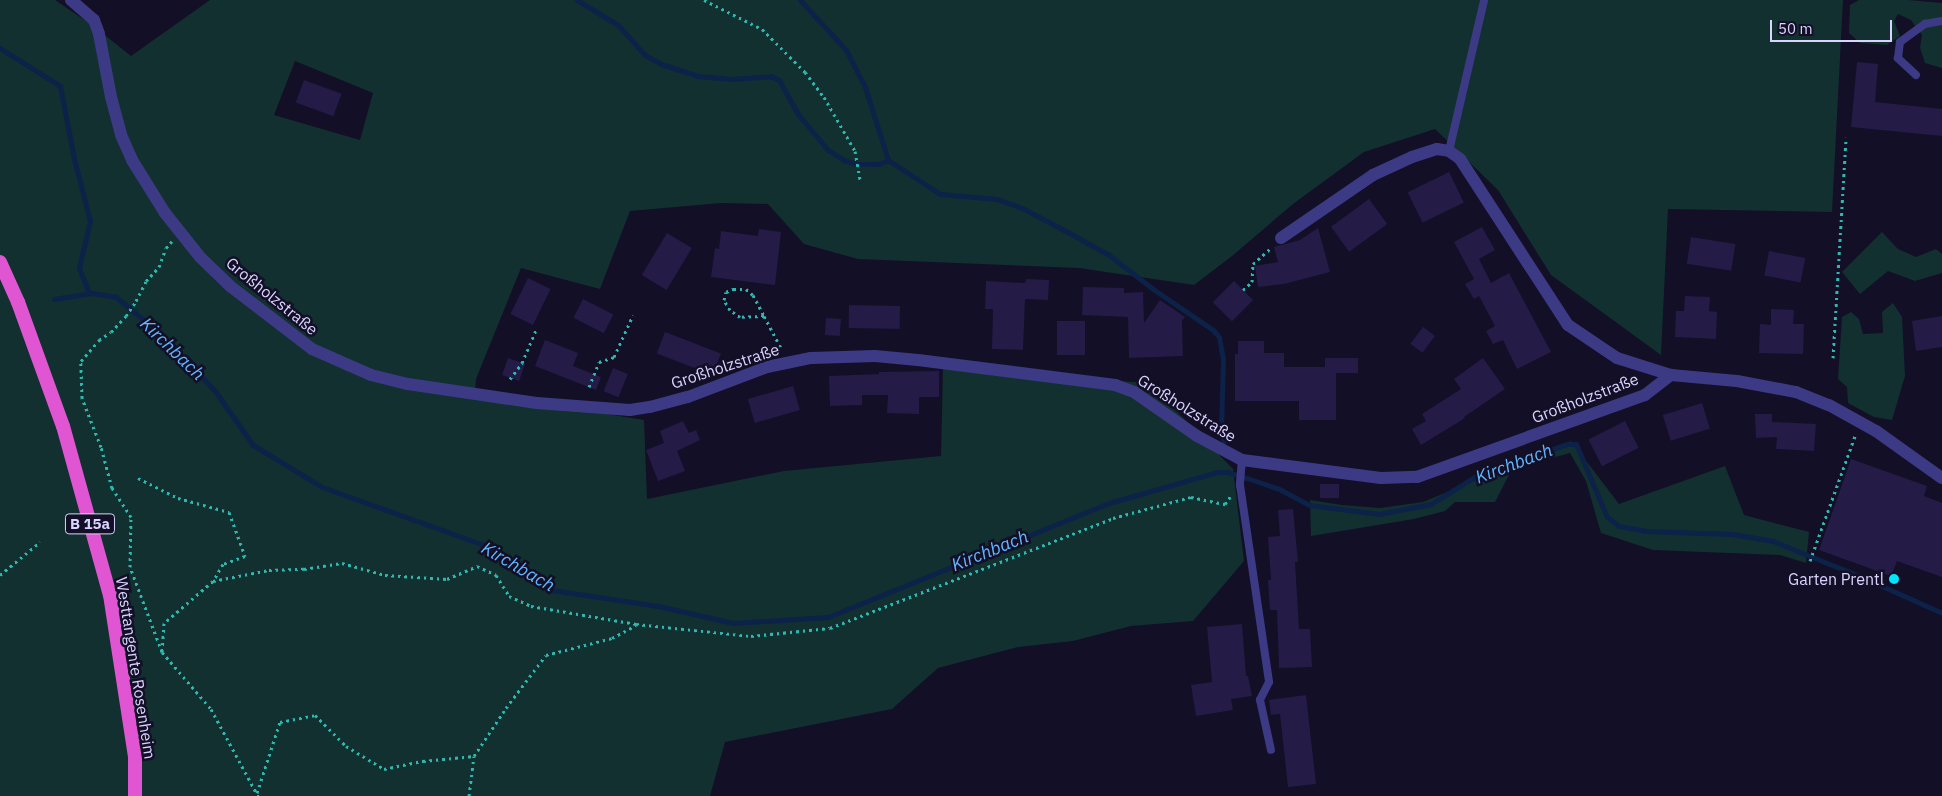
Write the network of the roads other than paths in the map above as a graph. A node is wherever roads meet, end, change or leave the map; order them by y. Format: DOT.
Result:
graph roads {
  1 [pos="71,0"];
  2 [pos="1484,0"];
  3 [pos="1942,21"];
  4 [pos="1916,75"];
  5 [pos="1449,151"];
  6 [pos="1281,238"];
  7 [pos="0,262"];
  8 [pos="1671,375"];
  9 [pos="1242,460"];
  10 [pos="1942,478"];
  11 [pos="1271,750"];
  12 [pos="135,796"];
  1 -- 9 [label="street, Großholzstraße"];
  2 -- 5 [label="lane"];
  3 -- 4 [label="lane"];
  5 -- 6 [label="street"];
  5 -- 8 [label="street, Großholzstraße"];
  7 -- 12 [label="highway, Westtangente Rosenheim / B 15a"];
  8 -- 9 [label="street, Großholzstraße"];
  8 -- 10 [label="street, Großholzstraße"];
  9 -- 11 [label="lane"];
}
